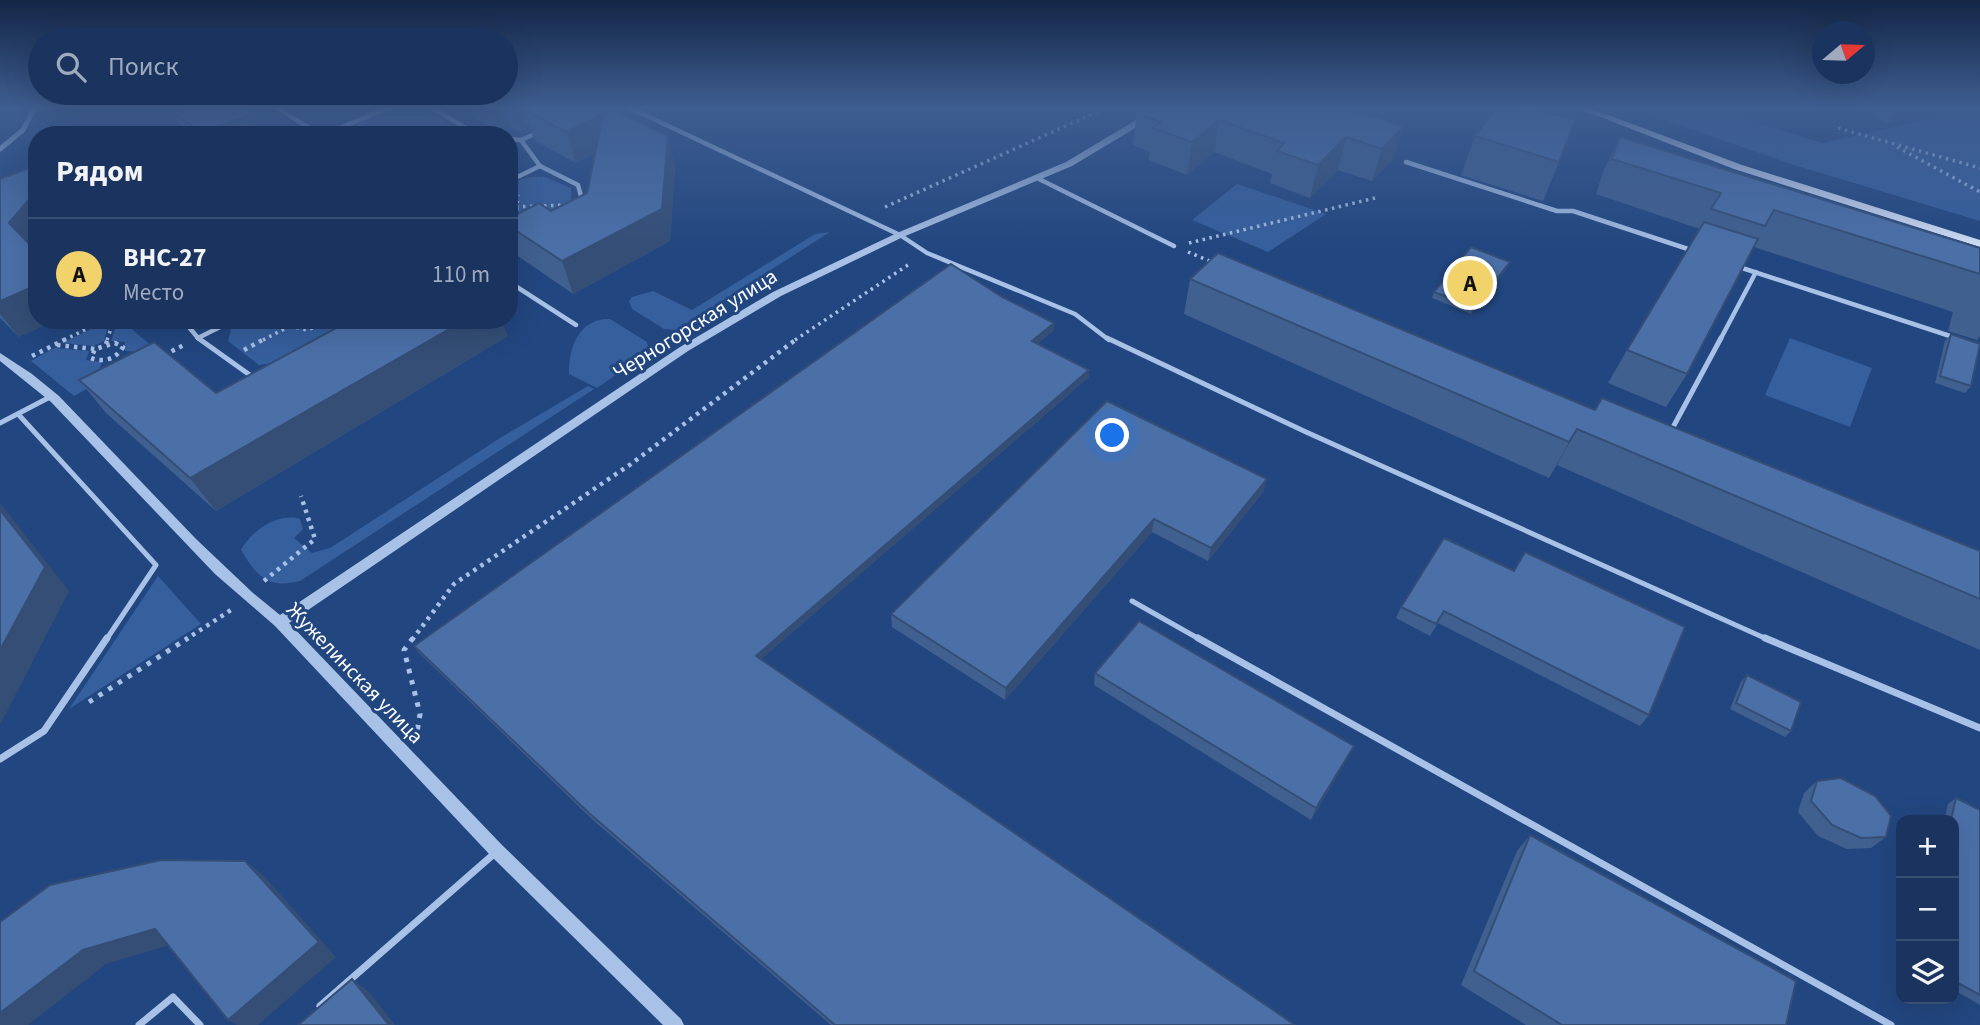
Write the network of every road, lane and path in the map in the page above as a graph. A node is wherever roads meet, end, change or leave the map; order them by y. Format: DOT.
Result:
graph roads {
  1 [pos="532,155"];
  2 [pos="729,155"];
  3 [pos="1001,155"];
  4 [pos="1084,155"];
  5 [pos="1706,155"];
  6 [pos="1911,155"];
  7 [pos="1933,155"];
  8 [pos="1406,162"];
  9 [pos="540,166"];
  10 [pos="1980,168"];
  11 [pos="519,176"];
  12 [pos="1039,179"];
  13 [pos="518,191"];
  14 [pos="1980,192"];
  15 [pos="1375,198"];
  16 [pos="583,204"];
  17 [pos="518,206"];
  18 [pos="852,213"];
  19 [pos="900,235"];
  20 [pos="1980,244"];
  21 [pos="1174,246"];
  22 [pos="927,253"];
  23 [pos="1704,255"];
  24 [pos="1730,264"];
  25 [pos="1217,265"];
  26 [pos="1756,272"];
  27 [pos="518,288"];
  28 [pos="576,325"];
  29 [pos="87,329"];
  30 [pos="111,329"];
  31 [pos="190,329"];
  32 [pos="216,329"];
  33 [pos="284,329"];
  34 [pos="198,338"];
  35 [pos="1954,338"];
  36 [pos="106,344"];
  37 [pos="95,349"];
  38 [pos="120,352"];
  39 [pos="131,353"];
  40 [pos="154,354"];
  41 [pos="165,355"];
  42 [pos="0,356"];
  43 [pos="227,359"];
  44 [pos="107,360"];
  45 [pos="153,361"];
  46 [pos="103,370"];
  47 [pos="260,383"];
  48 [pos="52,396"];
  49 [pos="18,414"];
  50 [pos="0,423"];
  51 [pos="1666,440"];
  52 [pos="301,496"];
  53 [pos="248,598"];
  54 [pos="1132,601"];
  55 [pos="280,622"];
  56 [pos="78,709"];
  57 [pos="1980,727"];
  58 [pos="0,759"];
  59 [pos="412,762"];
  60 [pos="497,851"];
  61 [pos="309,1016"];
  62 [pos="139,1025"];
  63 [pos="200,1025"];
  64 [pos="675,1025"];
  65 [pos="1891,1025"];
  1 -- 9 [label="lane"];
  2 -- 18 [label="lane"];
  3 -- 18 [label="path"];
  4 -- 12 [label="street, Черногорская улица"];
  5 -- 20 [label="main road"];
  6 -- 14 [label="path"];
  7 -- 10 [label="path"];
  8 -- 23 [label="lane"];
  9 -- 11 [label="lane"];
  9 -- 16 [label="lane"];
  11 -- 13 [label="path"];
  12 -- 19 [label="street, Черногорская улица"];
  12 -- 21 [label="lane"];
  15 -- 21 [label="path"];
  16 -- 17 [label="path"];
  18 -- 19 [label="lane"];
  19 -- 22 [label="lane"];
  19 -- 55 [label="street, Черногорская улица"];
  21 -- 25 [label="path"];
  22 -- 57 [label="lane"];
  22 -- 59 [label="path"];
  24 -- 26 [label="lane"];
  26 -- 35 [label="lane"];
  26 -- 51 [label="lane"];
  27 -- 28 [label="lane"];
  29 -- 37 [label="path"];
  30 -- 36 [label="path"];
  31 -- 34 [label="lane"];
  32 -- 34 [label="lane"];
  33 -- 43 [label="path"];
  34 -- 41 [label="path"];
  34 -- 43 [label="lane"];
  36 -- 37 [label="path"];
  36 -- 38 [label="path"];
  37 -- 44 [label="path"];
  38 -- 39 [label="path"];
  38 -- 44 [label="path"];
  40 -- 41 [label="path"];
  41 -- 45 [label="path"];
  42 -- 48 [label="street, Жужелинская улица"];
  43 -- 47 [label="lane"];
  44 -- 46 [label="path"];
  48 -- 49 [label="lane"];
  48 -- 53 [label="street, Жужелинская улица"];
  49 -- 50 [label="lane"];
  49 -- 58 [label="lane"];
  52 -- 53 [label="path"];
  53 -- 55 [label="street, Жужелинская улица"];
  53 -- 56 [label="path"];
  54 -- 65 [label="lane"];
  55 -- 59 [label="street, Жужелинская улица"];
  59 -- 60 [label="street, Жужелинская улица"];
  60 -- 61 [label="lane"];
  60 -- 64 [label="street, Жужелинская улица"];
  62 -- 63 [label="lane"];
}
